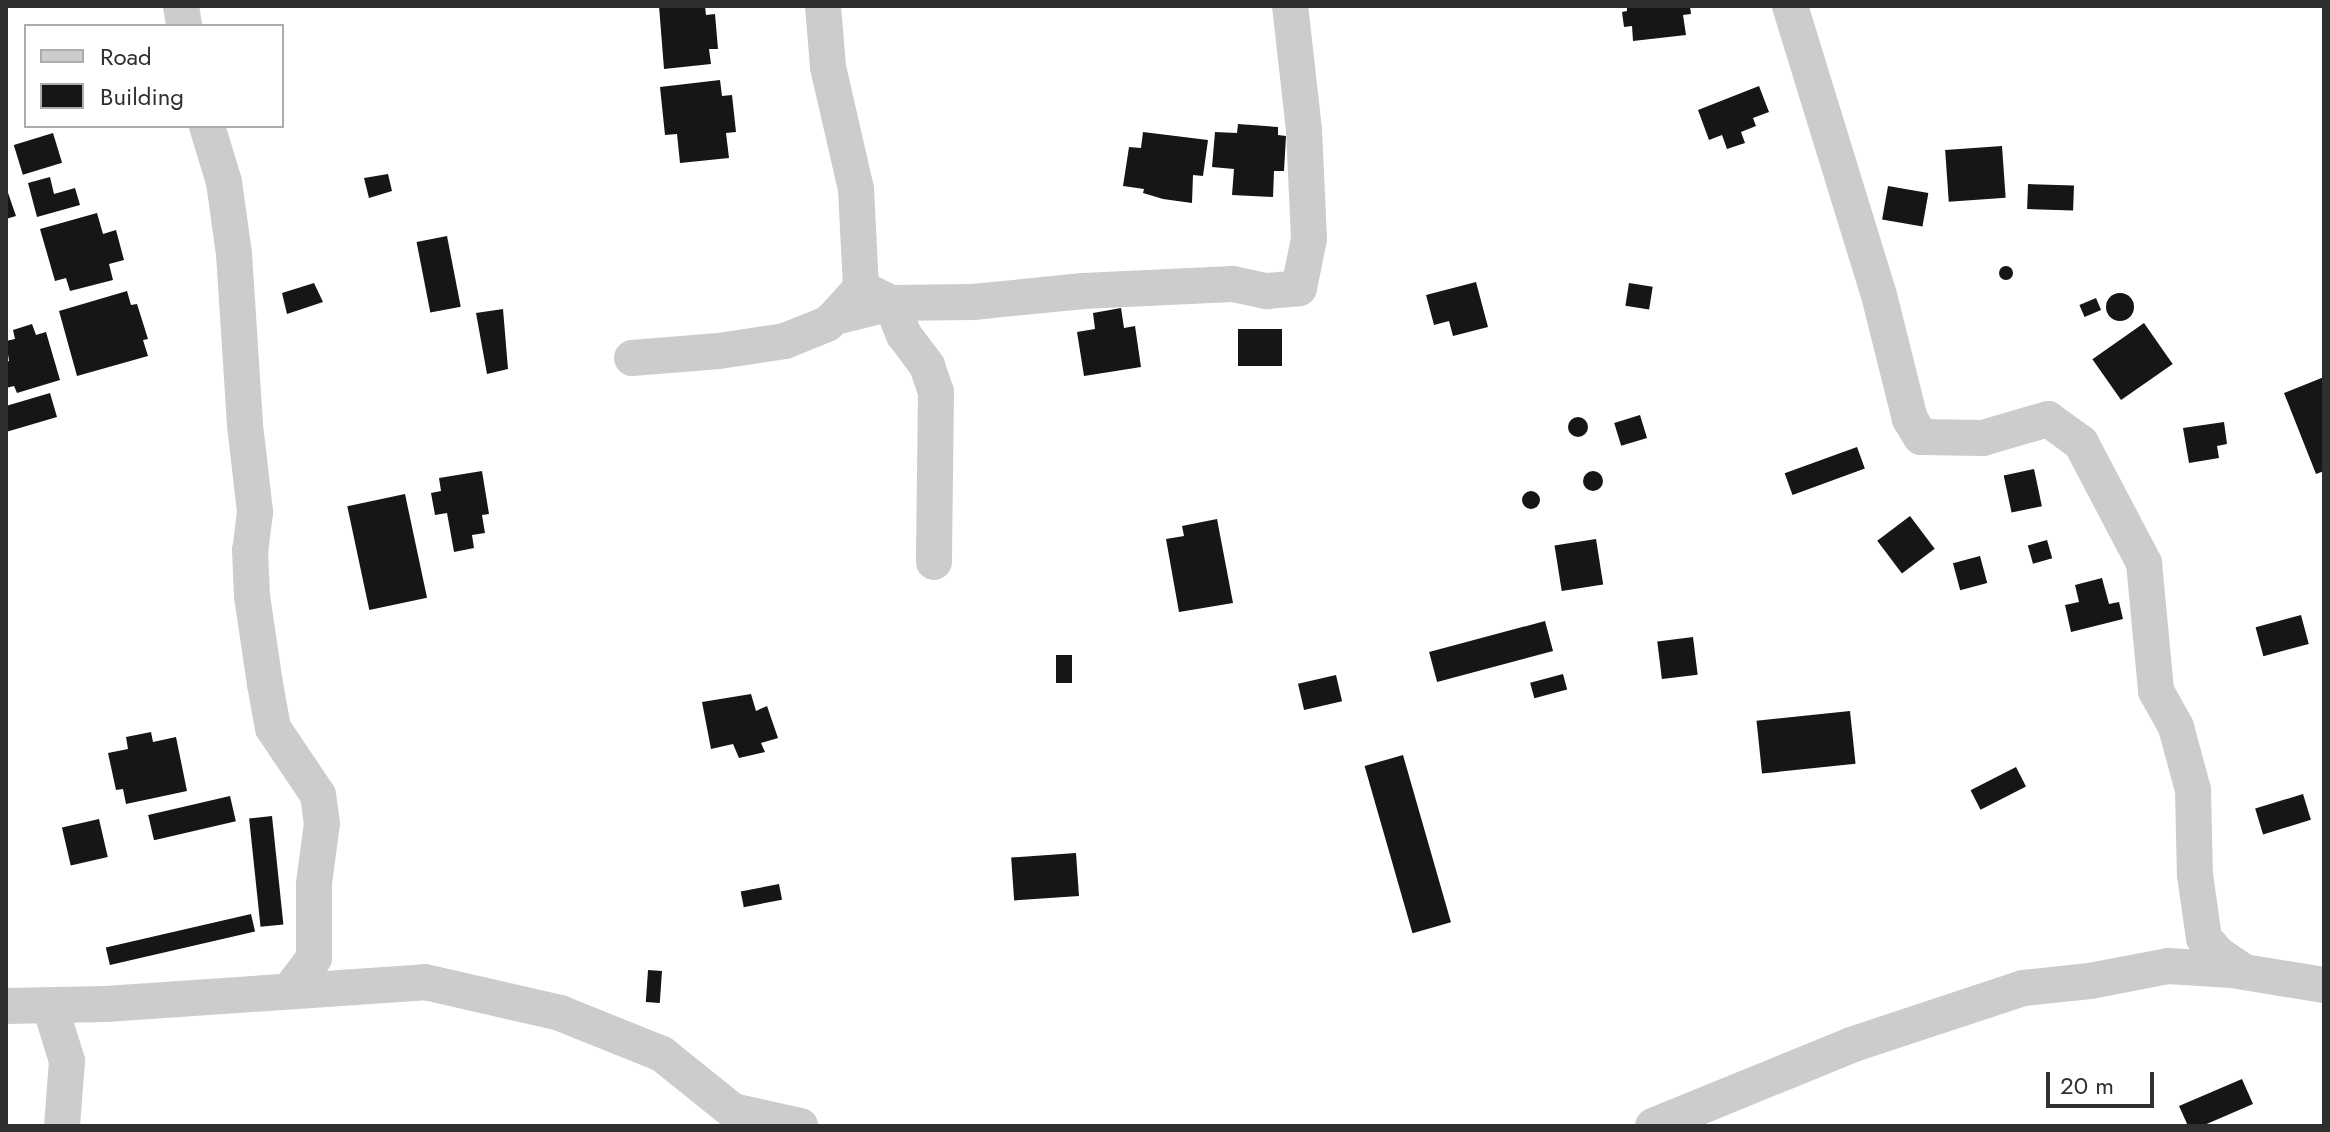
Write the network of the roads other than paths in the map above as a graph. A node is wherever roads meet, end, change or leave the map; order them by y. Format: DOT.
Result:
graph roads {
  1 [pos="823,6"];
  2 [pos="1290,6"];
  3 [pos="1790,6"];
  4 [pos="208,128"];
  5 [pos="876,296"];
  6 [pos="632,358"];
  7 [pos="934,562"];
  8 [pos="2204,938"];
  9 [pos="314,958"];
  10 [pos="2183,967"];
  11 [pos="2244,972"];
  12 [pos="2324,985"];
  13 [pos="342,987"];
  14 [pos="291,989"];
  15 [pos="106,1004"];
  16 [pos="6,1006"];
  17 [pos="50,1006"];
  18 [pos="67,1061"];
  19 [pos="62,1126"];
  20 [pos="800,1126"];
  21 [pos="1653,1126"];
  1 -- 5 [label="street"];
  2 -- 5 [label="street"];
  3 -- 8 [label="street"];
  4 -- 9 [label="street"];
  5 -- 6 [label="street"];
  5 -- 7 [label="street"];
  8 -- 10 [label="street"];
  8 -- 11 [label="street"];
  9 -- 13 [label="street"];
  9 -- 14 [label="street"];
  10 -- 11 [label="street"];
  10 -- 21 [label="street"];
  11 -- 12 [label="street"];
  13 -- 14 [label="street"];
  13 -- 20 [label="street"];
  14 -- 15 [label="street"];
  15 -- 17 [label="street"];
  15 -- 18 [label="street"];
  16 -- 17 [label="street"];
  17 -- 18 [label="street"];
  18 -- 19 [label="street"];
}
